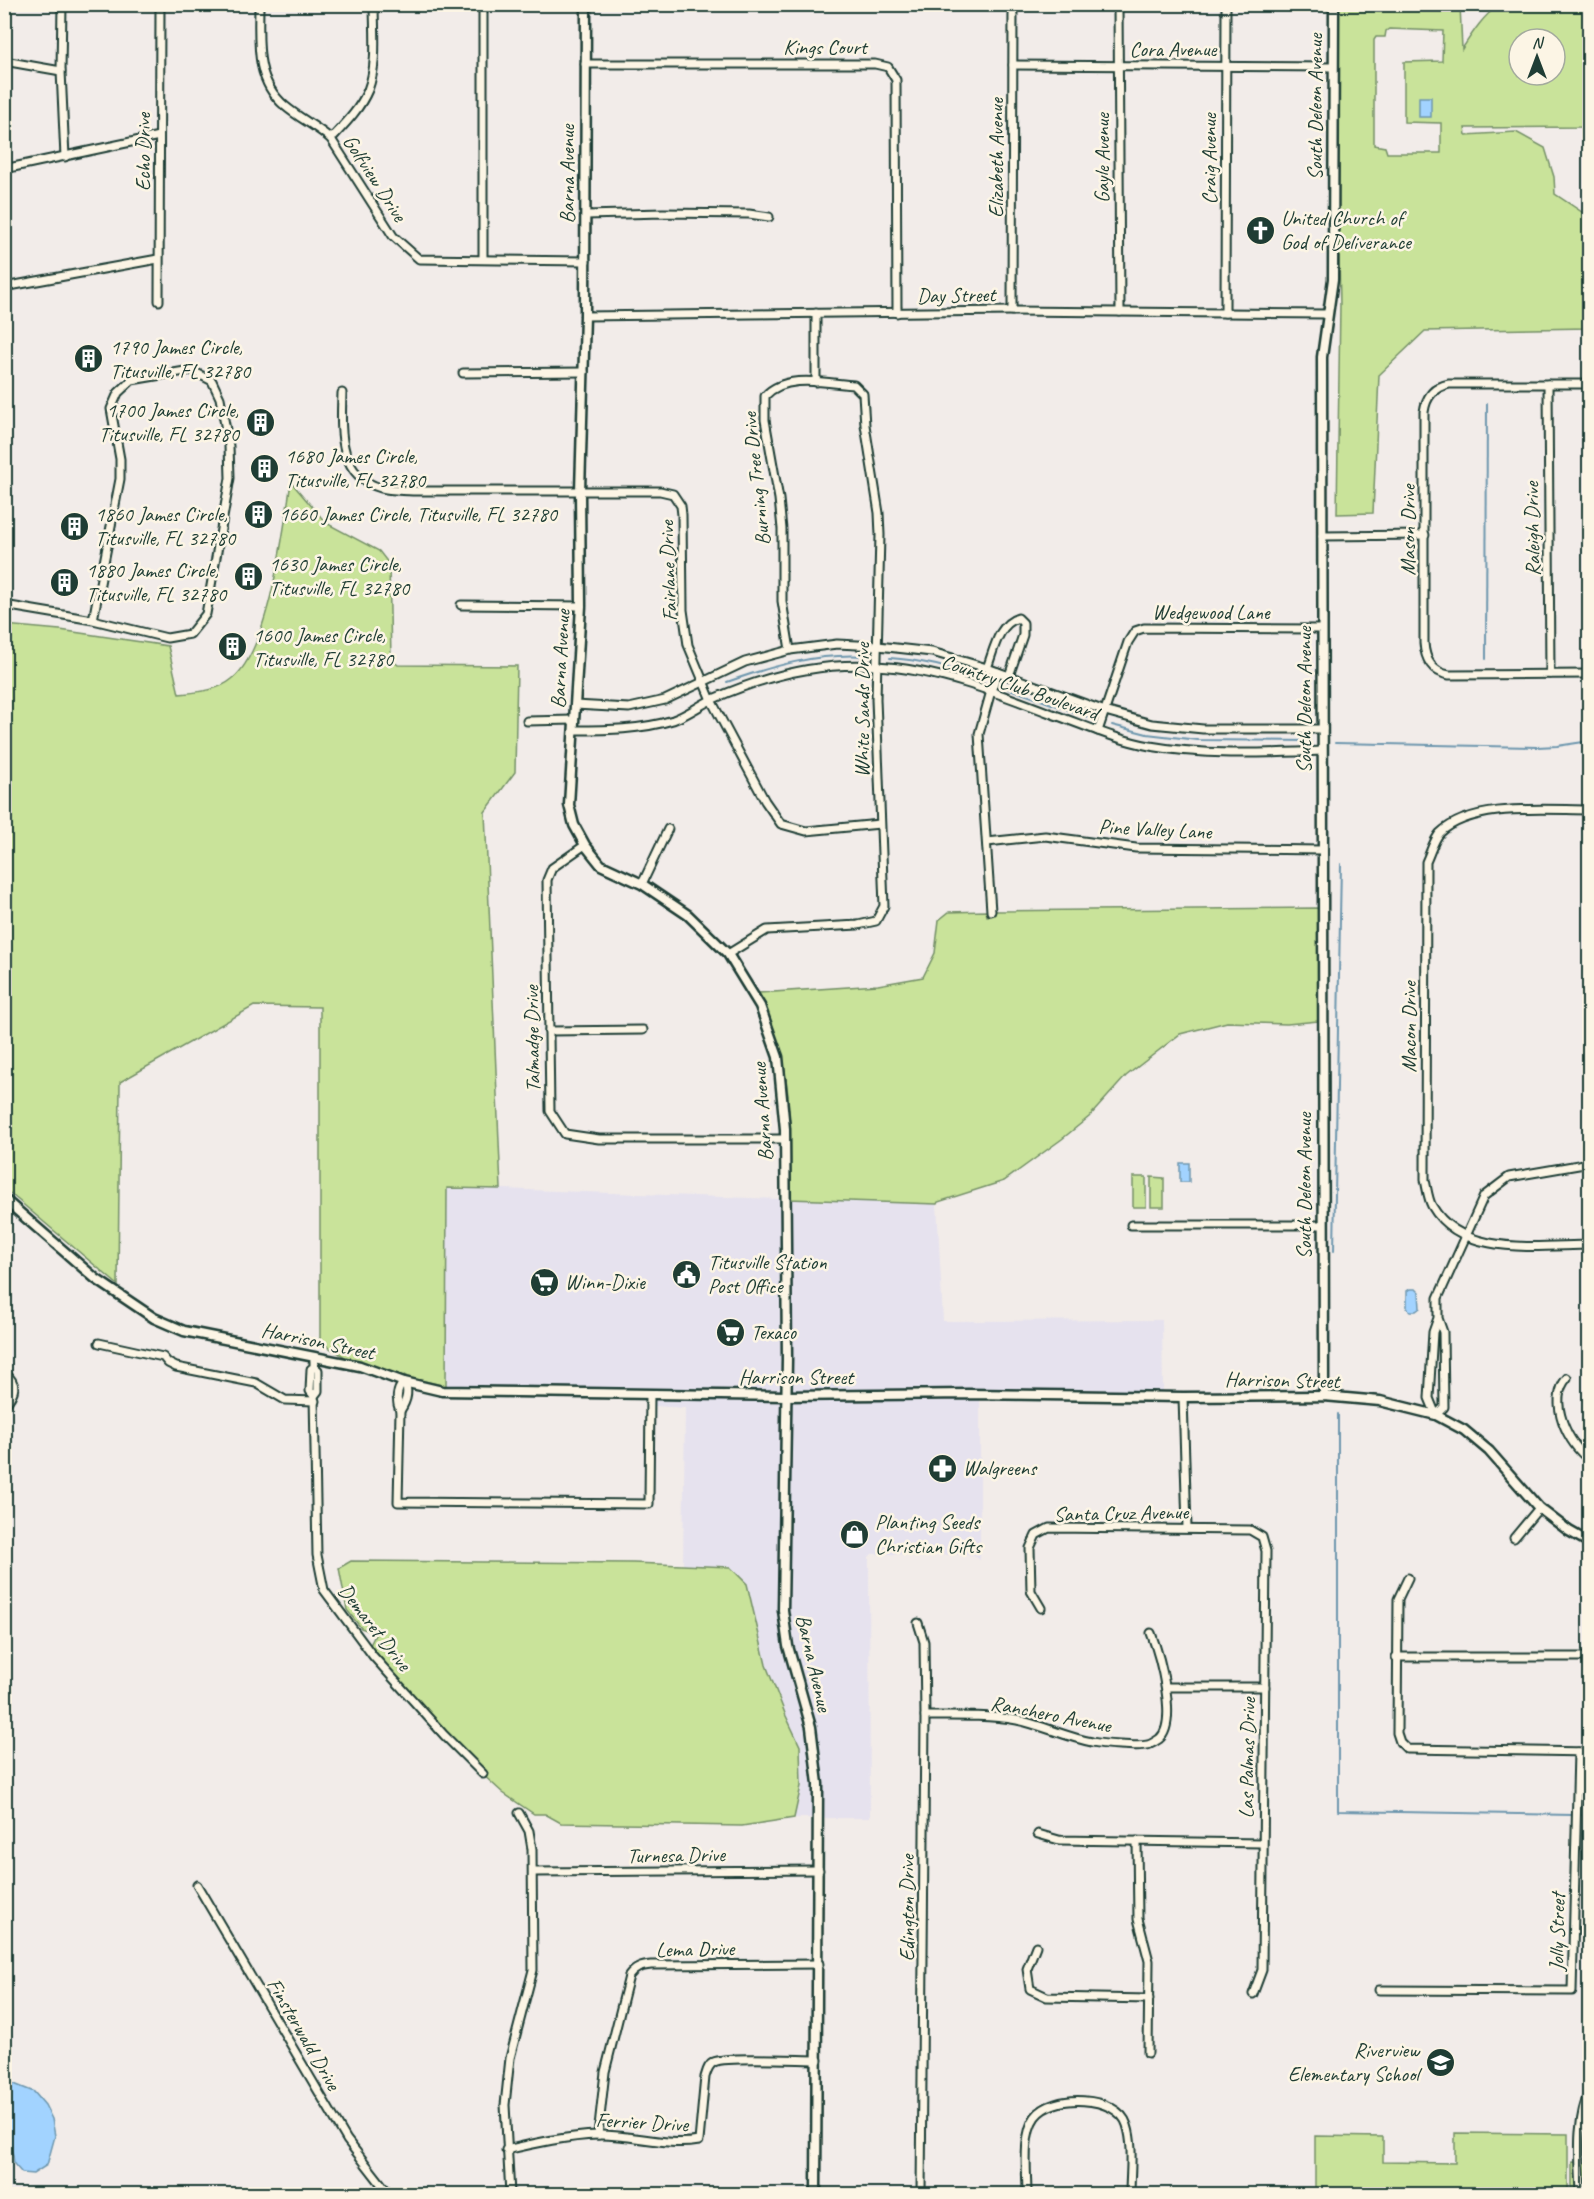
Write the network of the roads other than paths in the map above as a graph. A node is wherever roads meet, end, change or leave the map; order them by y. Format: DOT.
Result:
graph roads {
  1 [pos="62,4"];
  2 [pos="160,4"];
  3 [pos="259,4"];
  4 [pos="374,4"];
  5 [pos="483,4"];
  6 [pos="585,4"];
  7 [pos="1013,4"];
  8 [pos="1118,4"];
  9 [pos="1226,4"];
  10 [pos="1334,4"];
  11 [pos="4,61"];
  12 [pos="585,64"];
  13 [pos="1013,65"];
  14 [pos="1118,66"];
  15 [pos="1226,66"];
  16 [pos="1333,67"];
  17 [pos="61,71"];
  18 [pos="159,136"];
  19 [pos="331,139"];
  20 [pos="65,157"];
  21 [pos="4,169"];
  22 [pos="586,215"];
  23 [pos="769,217"];
  24 [pos="158,259"];
  25 [pos="483,259"];
  26 [pos="586,261"];
  27 [pos="4,287"];
  28 [pos="159,301"];
  29 [pos="1012,311"];
  30 [pos="1120,312"];
  31 [pos="816,313"];
  32 [pos="897,313"];
  33 [pos="1225,313"];
  34 [pos="1327,314"];
  35 [pos="585,316"];
  36 [pos="584,372"];
  37 [pos="463,373"];
  38 [pos="816,382"];
  39 [pos="1548,384"];
  40 [pos="1590,384"];
  41 [pos="342,393"];
  42 [pos="580,491"];
  43 [pos="1425,535"];
  44 [pos="1322,536"];
  45 [pos="4,605"];
  46 [pos="461,605"];
  47 [pos="581,606"];
  48 [pos="93,620"];
  49 [pos="1322,629"];
  50 [pos="878,646"];
  51 [pos="790,650"];
  52 [pos="877,666"];
  53 [pos="987,668"];
  54 [pos="998,672"];
  55 [pos="1550,674"];
  56 [pos="1590,674"];
  57 [pos="1009,676"];
  58 [pos="702,681"];
  59 [pos="990,691"];
  60 [pos="711,700"];
  61 [pos="575,705"];
  62 [pos="1105,711"];
  63 [pos="574,720"];
  64 [pos="526,721"];
  65 [pos="1323,729"];
  66 [pos="574,730"];
  67 [pos="1098,732"];
  68 [pos="1322,752"];
  69 [pos="1590,810"];
  70 [pos="880,824"];
  71 [pos="668,829"];
  72 [pos="987,842"];
  73 [pos="585,845"];
  74 [pos="1322,850"];
  75 [pos="642,884"];
  76 [pos="991,911"];
  77 [pos="728,954"];
  78 [pos="643,1030"];
  79 [pos="549,1031"];
  80 [pos="785,1139"];
  81 [pos="1590,1163"];
  82 [pos="4,1199"];
  83 [pos="1131,1225"];
  84 [pos="1322,1225"];
  85 [pos="1465,1236"];
  86 [pos="1590,1245"];
  87 [pos="1438,1317"];
  88 [pos="99,1343"];
  89 [pos="314,1362"];
  90 [pos="4,1372"];
  91 [pos="1566,1378"];
  92 [pos="404,1382"];
  93 [pos="650,1394"];
  94 [pos="786,1396"];
  95 [pos="1323,1396"];
  96 [pos="1183,1397"];
  97 [pos="314,1398"];
  98 [pos="4,1407"];
  99 [pos="1436,1415"];
  100 [pos="1590,1460"];
  101 [pos="1539,1508"];
  102 [pos="1187,1528"];
  103 [pos="1250,1530"];
  104 [pos="1514,1538"];
  105 [pos="1590,1543"];
  106 [pos="1408,1578"];
  107 [pos="1041,1608"];
  108 [pos="918,1623"];
  109 [pos="1151,1633"];
  110 [pos="1396,1657"];
  111 [pos="1590,1657"];
  112 [pos="1265,1687"];
  113 [pos="1166,1688"];
  114 [pos="925,1716"];
  115 [pos="1578,1752"];
  116 [pos="1590,1752"];
  117 [pos="483,1774"];
  118 [pos="519,1813"];
  119 [pos="1038,1834"];
  120 [pos="1137,1841"];
  121 [pos="1262,1843"];
  122 [pos="819,1870"];
  123 [pos="532,1872"];
  124 [pos="197,1885"];
  125 [pos="1036,1946"];
  126 [pos="819,1964"];
  127 [pos="1379,1990"];
  128 [pos="1253,1994"];
  129 [pos="1149,1999"];
  130 [pos="1148,2053"];
  131 [pos="818,2060"];
  132 [pos="1590,2090"];
  133 [pos="598,2135"];
  134 [pos="506,2150"];
  135 [pos="389,2194"];
  136 [pos="510,2194"];
  137 [pos="816,2194"];
  138 [pos="921,2194"];
  139 [pos="1027,2194"];
  140 [pos="1130,2194"];
  141 [pos="1581,2194"];
  1 -- 17 [label="street"];
  2 -- 18 [label="street, Echo Drive"];
  3 -- 19 [label="street, Golfview Drive"];
  4 -- 19 [label="street"];
  5 -- 25 [label="street"];
  6 -- 12 [label="street, Barna Avenue"];
  7 -- 13 [label="street, Elizabeth Avenue"];
  8 -- 14 [label="street, Gayle Avenue"];
  9 -- 15 [label="street, Craig Avenue"];
  10 -- 16 [label="street, South Deleon Avenue"];
  11 -- 17 [label="street"];
  12 -- 22 [label="street, Barna Avenue"];
  12 -- 32 [label="street, Kings Court"];
  13 -- 14 [label="street, Cora Avenue"];
  13 -- 29 [label="street, Elizabeth Avenue"];
  14 -- 15 [label="street, Cora Avenue"];
  14 -- 30 [label="street, Gayle Avenue"];
  15 -- 16 [label="street, Cora Avenue"];
  15 -- 33 [label="street, Craig Avenue"];
  16 -- 34 [label="street, South Deleon Avenue"];
  17 -- 20 [label="street"];
  18 -- 20 [label="street"];
  18 -- 24 [label="street, Echo Drive"];
  19 -- 25 [label="street, Golfview Drive"];
  20 -- 21 [label="street"];
  22 -- 23 [label="street"];
  22 -- 26 [label="street, Barna Avenue"];
  24 -- 27 [label="street"];
  24 -- 28 [label="street, Echo Drive"];
  25 -- 26 [label="street, Golfview Drive"];
  26 -- 35 [label="street, Barna Avenue"];
  29 -- 30 [label="street, Day Street"];
  29 -- 32 [label="street, Day Street"];
  30 -- 33 [label="street, Day Street"];
  31 -- 32 [label="street, Day Street"];
  31 -- 35 [label="street, Day Street"];
  31 -- 38 [label="street"];
  33 -- 34 [label="street, Day Street"];
  34 -- 44 [label="street, South Deleon Avenue"];
  35 -- 36 [label="street, Barna Avenue"];
  36 -- 37 [label="street"];
  36 -- 42 [label="street, Barna Avenue"];
  38 -- 50 [label="street, White Sands Drive"];
  38 -- 51 [label="street, Burning Tree Drive"];
  39 -- 40 [label="street, Mason Drive"];
  39 -- 43 [label="street, Mason Drive"];
  39 -- 55 [label="street, Raleigh Drive"];
  41 -- 42 [label="street, Fairlane Drive"];
  42 -- 47 [label="street, Barna Avenue"];
  42 -- 58 [label="street, Fairlane Drive"];
  43 -- 44 [label="street"];
  43 -- 55 [label="street, Mason Drive"];
  44 -- 49 [label="street, South Deleon Avenue"];
  45 -- 48 [label="street"];
  46 -- 47 [label="street"];
  47 -- 61 [label="street, Barna Avenue"];
  48 -- 48 [label="street"];
  49 -- 62 [label="street, Wedgewood Lane"];
  49 -- 65 [label="street, South Deleon Avenue"];
  50 -- 51 [label="street, Country Club Boulevard"];
  50 -- 52 [label="street, White Sands Drive"];
  50 -- 53 [label="street, Country Club Boulevard"];
  51 -- 58 [label="street, Country Club Boulevard"];
  52 -- 59 [label="street, Country Club Boulevard"];
  52 -- 60 [label="street, Country Club Boulevard"];
  52 -- 70 [label="street, White Sands Drive"];
  53 -- 54 [label="street, Country Club Boulevard"];
  53 -- 57 [label="street"];
  54 -- 57 [label="street, Country Club Boulevard"];
  54 -- 59 [label="street"];
  55 -- 56 [label="street, Mason Drive"];
  57 -- 62 [label="street, Country Club Boulevard"];
  58 -- 60 [label="street, Fairlane Drive"];
  58 -- 61 [label="street, Country Club Boulevard"];
  59 -- 67 [label="street, Country Club Boulevard"];
  59 -- 72 [label="street"];
  60 -- 66 [label="street, Country Club Boulevard"];
  60 -- 70 [label="street, Fairlane Drive"];
  61 -- 63 [label="street, Barna Avenue"];
  62 -- 65 [label="street, Country Club Boulevard"];
  62 -- 67 [label="street, Wedgewood Lane"];
  63 -- 64 [label="street"];
  63 -- 66 [label="street, Barna Avenue"];
  65 -- 68 [label="street, South Deleon Avenue"];
  66 -- 73 [label="street, Barna Avenue"];
  67 -- 68 [label="street, Country Club Boulevard"];
  68 -- 74 [label="street, South Deleon Avenue"];
  69 -- 85 [label="street, Macon Drive"];
  70 -- 77 [label="street, White Sands Drive"];
  71 -- 75 [label="street"];
  72 -- 74 [label="street, Pine Valley Lane"];
  72 -- 76 [label="street"];
  73 -- 75 [label="street, Barna Avenue"];
  73 -- 79 [label="street, Talmadge Drive"];
  74 -- 84 [label="street, South Deleon Avenue"];
  75 -- 77 [label="street, Barna Avenue"];
  77 -- 80 [label="street, Barna Avenue"];
  78 -- 79 [label="street"];
  79 -- 80 [label="street, Talmadge Drive"];
  80 -- 94 [label="street, Barna Avenue"];
  81 -- 85 [label="street"];
  82 -- 89 [label="street, Harrison Street"];
  83 -- 84 [label="street"];
  84 -- 95 [label="street, South Deleon Avenue"];
  85 -- 86 [label="street, Macon Drive"];
  85 -- 87 [label="street"];
  87 -- 99 [label="street"];
  87 -- 99 [label="street"];
  88 -- 97 [label="street"];
  89 -- 92 [label="street, Harrison Street"];
  89 -- 97 [label="street, Demaret Drive"];
  90 -- 98 [label="street"];
  91 -- 100 [label="street"];
  92 -- 93 [label="street, Harrison Street"];
  92 -- 93 [label="street"];
  93 -- 94 [label="street, Harrison Street"];
  94 -- 96 [label="street, Harrison Street"];
  94 -- 122 [label="street, Barna Avenue"];
  95 -- 96 [label="street, Harrison Street"];
  95 -- 99 [label="street, Harrison Street"];
  96 -- 102 [label="street"];
  97 -- 117 [label="street, Demaret Drive"];
  99 -- 101 [label="street, Harrison Street"];
  101 -- 104 [label="street"];
  101 -- 105 [label="street, Harrison Street"];
  102 -- 103 [label="street, Santa Cruz Avenue"];
  102 -- 107 [label="street, Santa Cruz Avenue"];
  103 -- 112 [label="street, Las Palmas Drive"];
  106 -- 110 [label="street"];
  108 -- 114 [label="street, Edington Drive"];
  109 -- 113 [label="street"];
  110 -- 111 [label="street"];
  110 -- 115 [label="street"];
  112 -- 113 [label="street"];
  112 -- 121 [label="street, Las Palmas Drive"];
  113 -- 114 [label="street, Ranchero Avenue"];
  114 -- 138 [label="street, Edington Drive"];
  115 -- 116 [label="street"];
  115 -- 127 [label="street, Jolly Street"];
  118 -- 123 [label="street"];
  119 -- 120 [label="street"];
  120 -- 121 [label="street"];
  120 -- 129 [label="street"];
  121 -- 128 [label="street, Las Palmas Drive"];
  122 -- 123 [label="street, Turnesa Drive"];
  122 -- 126 [label="street, Barna Avenue"];
  123 -- 134 [label="street"];
  124 -- 135 [label="street, Finsterwald Drive"];
  125 -- 129 [label="street"];
  126 -- 131 [label="street, Barna Avenue"];
  126 -- 133 [label="street, Lema Drive"];
  129 -- 130 [label="street"];
  131 -- 133 [label="street, Ferrier Drive"];
  131 -- 137 [label="street, Barna Avenue"];
  132 -- 141 [label="street"];
  133 -- 134 [label="street, Ferrier Drive"];
  134 -- 136 [label="street"];
  139 -- 140 [label="street"];
}
